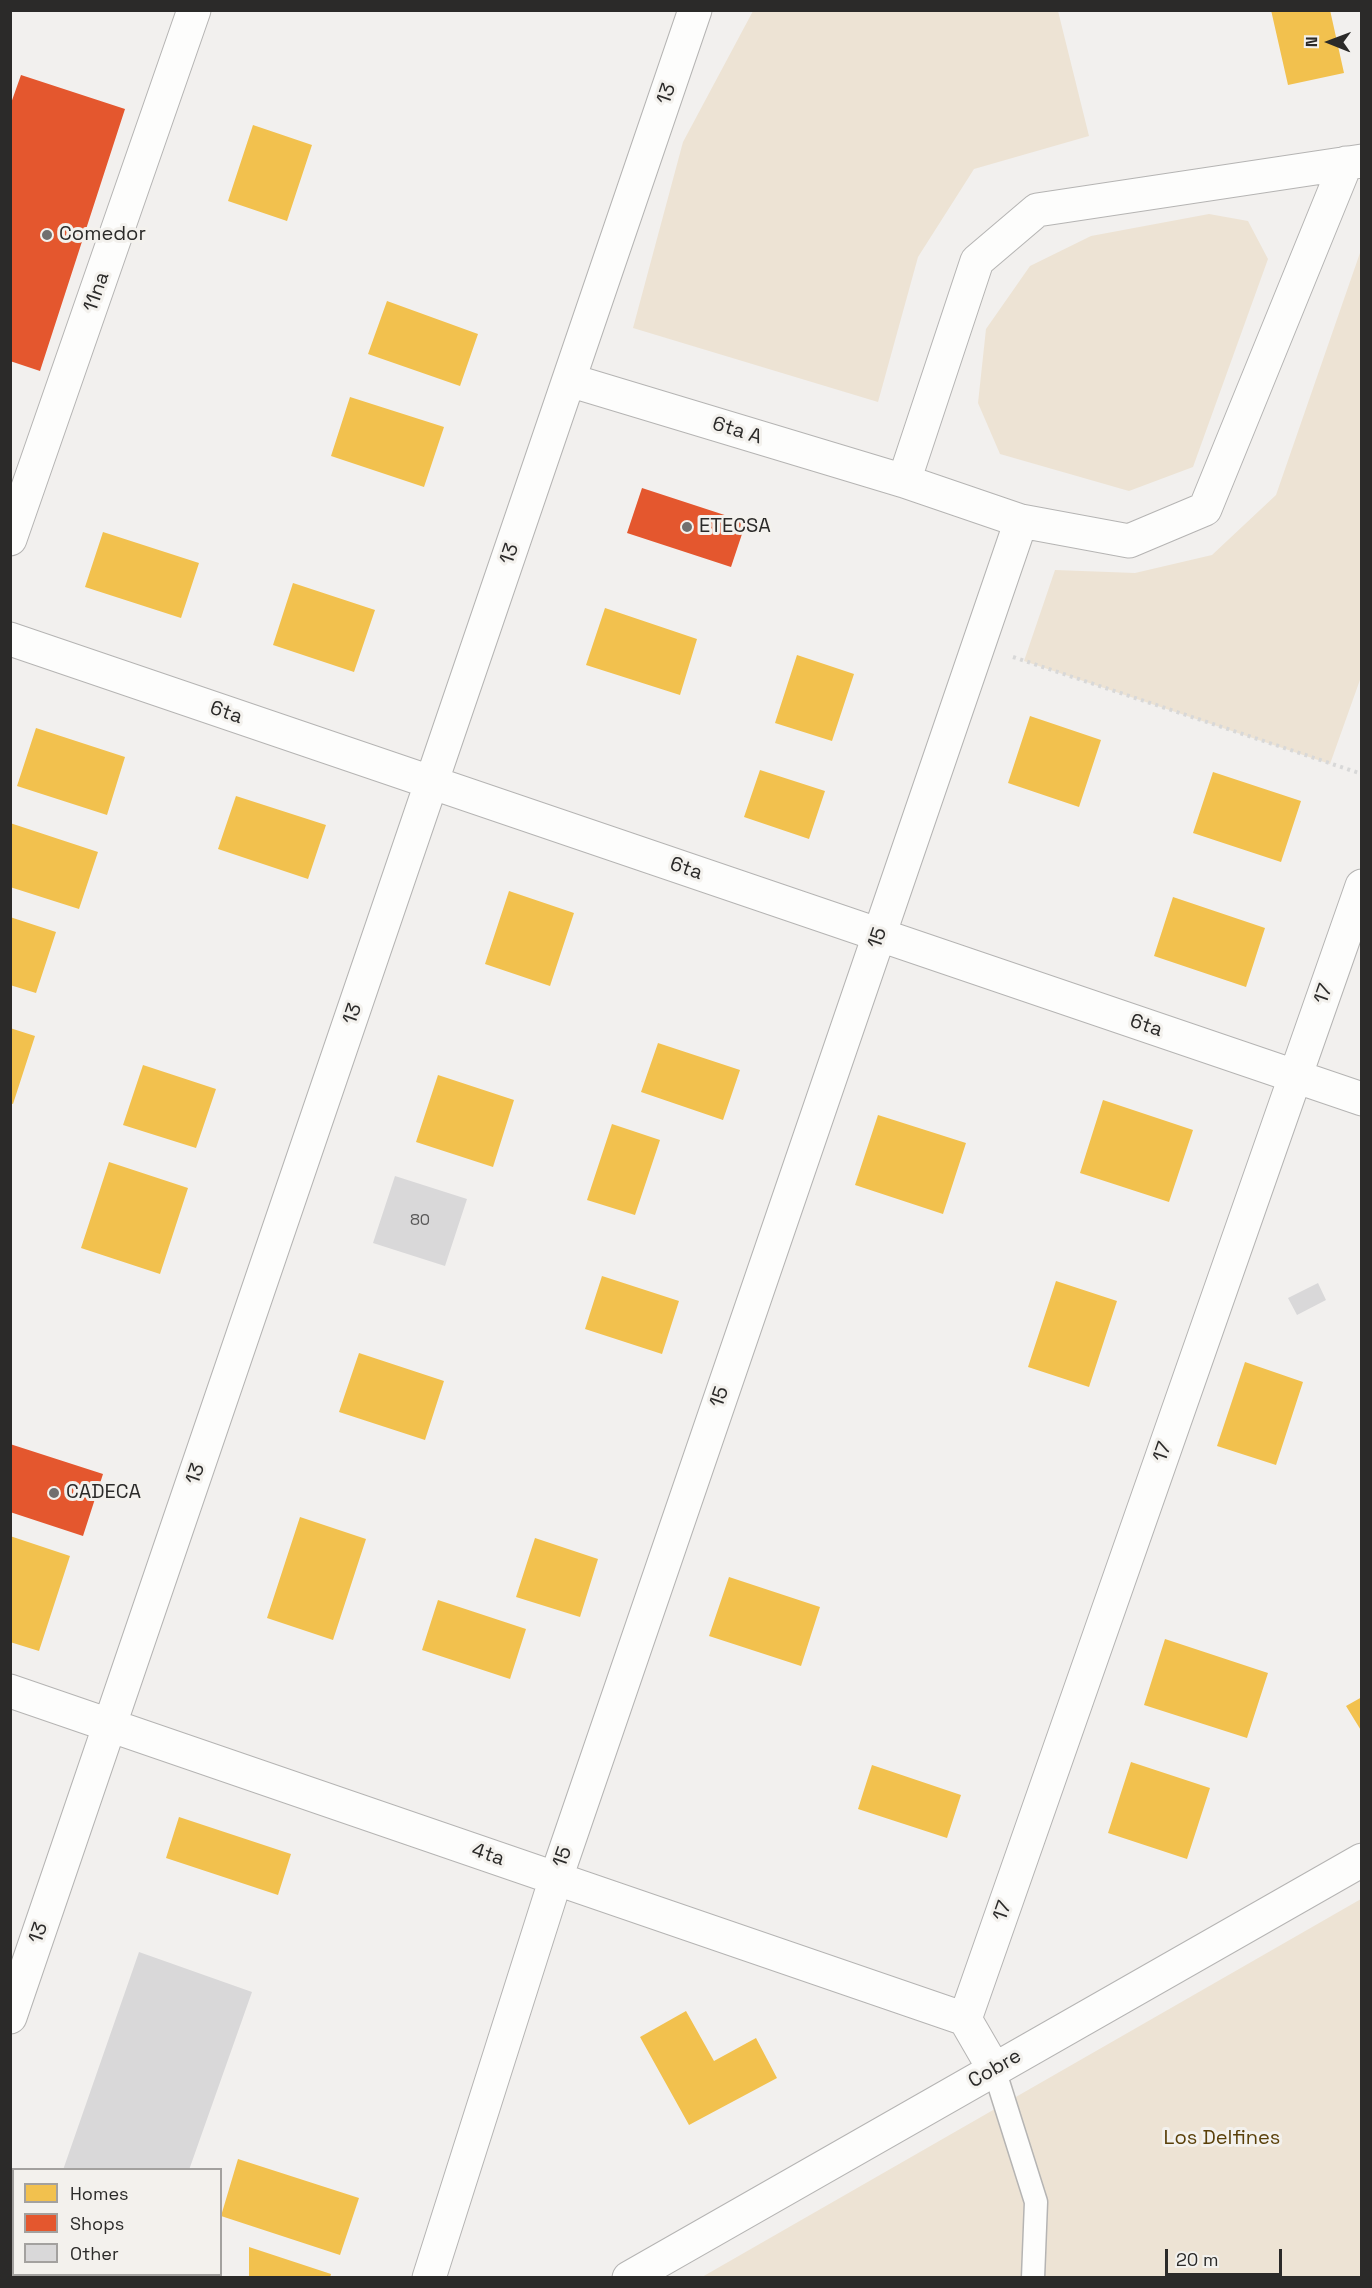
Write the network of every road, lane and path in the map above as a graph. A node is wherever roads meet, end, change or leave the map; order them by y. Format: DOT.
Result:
graph roads {
  1 [pos="194,10"];
  2 [pos="695,10"];
  3 [pos="1354,162"];
  4 [pos="569,380"];
  5 [pos="904,481"];
  6 [pos="1021,521"];
  7 [pos="10,539"];
  8 [pos="10,639"];
  9 [pos="978,645"];
  10 [pos="1362,774"];
  11 [pos="432,783"];
  12 [pos="1362,886"];
  13 [pos="879,935"];
  14 [pos="1295,1076"];
  15 [pos="1362,1099"];
  16 [pos="10,1691"];
  17 [pos="110,1725"];
  18 [pos="1362,1860"];
  19 [pos="555,1878"];
  20 [pos="10,2017"];
  21 [pos="965,2019"];
  22 [pos="994,2069"];
  23 [pos="429,2277"];
  24 [pos="629,2277"];
  25 [pos="1033,2277"];
  1 -- 7 [label="street, 11na"];
  2 -- 4 [label="street, 13"];
  3 -- 5 [label="street"];
  3 -- 6 [label="street, 6ta A"];
  4 -- 5 [label="street, 6ta A"];
  4 -- 11 [label="street, 13"];
  5 -- 6 [label="street, 6ta A"];
  6 -- 9 [label="street, 15"];
  8 -- 11 [label="street, 6ta"];
  9 -- 10 [label="path"];
  9 -- 13 [label="street, 15"];
  11 -- 13 [label="street, 6ta"];
  11 -- 17 [label="street, 13"];
  12 -- 14 [label="street, 17"];
  13 -- 14 [label="street, 6ta"];
  13 -- 19 [label="street, 15"];
  14 -- 15 [label="street, 6ta"];
  14 -- 21 [label="street, 17"];
  16 -- 17 [label="street, 4ta"];
  17 -- 19 [label="street, 4ta"];
  17 -- 20 [label="street, 13"];
  18 -- 22 [label="street, Cobre"];
  19 -- 21 [label="street, 4ta"];
  19 -- 23 [label="street, 15"];
  21 -- 22 [label="street"];
  22 -- 24 [label="street, Cobre"];
  22 -- 25 [label="lane"];
}
